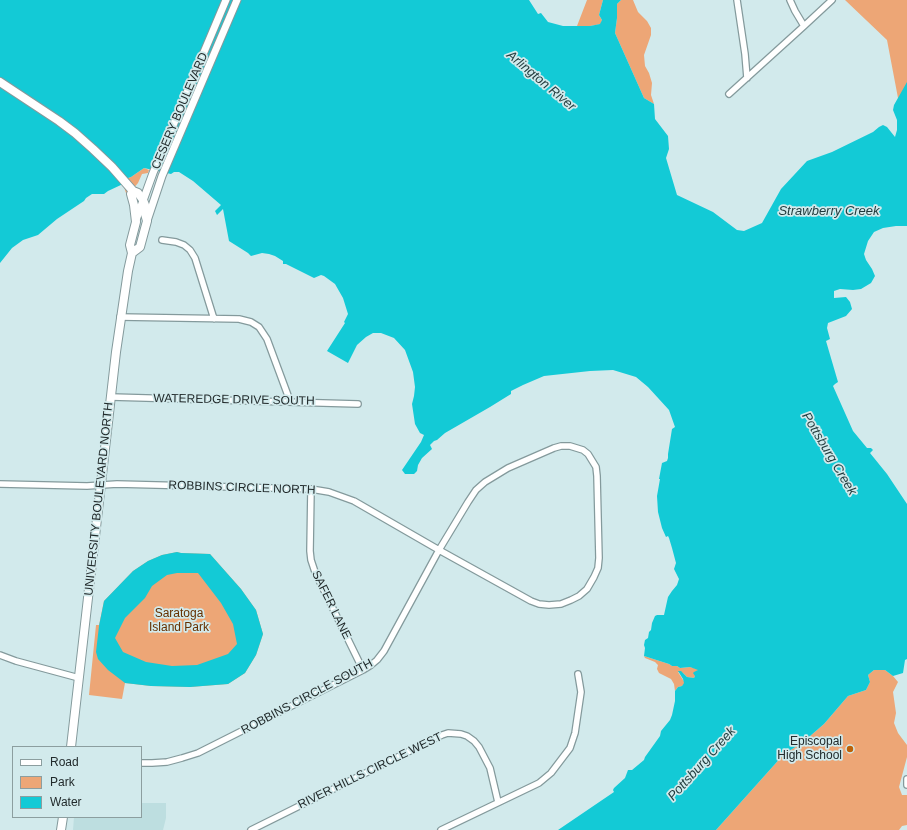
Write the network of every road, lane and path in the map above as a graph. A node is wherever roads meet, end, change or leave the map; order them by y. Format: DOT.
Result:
graph roads {
  1 [pos="226,0"];
  2 [pos="237,0"];
  3 [pos="737,0"];
  4 [pos="790,0"];
  5 [pos="832,0"];
  6 [pos="804,26"];
  7 [pos="747,78"];
  8 [pos="0,82"];
  9 [pos="729,94"];
  10 [pos="133,191"];
  11 [pos="143,200"];
  12 [pos="148,221"];
  13 [pos="136,222"];
  14 [pos="162,240"];
  15 [pos="132,252"];
  16 [pos="120,317"];
  17 [pos="214,319"];
  18 [pos="111,397"];
  19 [pos="290,401"];
  20 [pos="358,404"];
  21 [pos="0,484"];
  22 [pos="101,484"];
  23 [pos="311,489"];
  24 [pos="439,550"];
  25 [pos="571,600"];
  26 [pos="0,655"];
  27 [pos="363,670"];
  28 [pos="578,674"];
  29 [pos="79,678"];
  30 [pos="71,746"];
  31 [pos="142,763"];
  32 [pos="907,779"];
  33 [pos="907,785"];
  34 [pos="498,802"];
  35 [pos="63,818"];
  36 [pos="61,830"];
  37 [pos="251,830"];
  38 [pos="441,830"];
  1 -- 11 [label="main road, CESERY BOULEVARD"];
  2 -- 12 [label="main road, CESERY BOULEVARD"];
  3 -- 7 [label="street"];
  4 -- 6 [label="street"];
  5 -- 6 [label="street"];
  6 -- 7 [label="street"];
  7 -- 9 [label="street"];
  8 -- 10 [label="main road"];
  10 -- 11 [label="main road"];
  10 -- 13 [label="main road, UNIVERSITY BOULEVARD NORTH"];
  11 -- 12 [label="main road, UNIVERSITY BOULEVARD NORTH"];
  11 -- 13 [label="main road, CESERY BOULEVARD"];
  12 -- 15 [label="main road, UNIVERSITY BOULEVARD NORTH"];
  13 -- 15 [label="main road, UNIVERSITY BOULEVARD NORTH"];
  14 -- 17 [label="street"];
  15 -- 16 [label="main road, UNIVERSITY BOULEVARD NORTH"];
  16 -- 17 [label="street"];
  16 -- 18 [label="main road, UNIVERSITY BOULEVARD NORTH"];
  17 -- 19 [label="street"];
  18 -- 19 [label="street, WATEREDGE DRIVE SOUTH"];
  18 -- 22 [label="main road, UNIVERSITY BOULEVARD NORTH"];
  19 -- 20 [label="street, WATEREDGE DRIVE SOUTH"];
  21 -- 22 [label="street, ROBBINS CIRCLE NORTH"];
  22 -- 23 [label="street, ROBBINS CIRCLE NORTH"];
  22 -- 29 [label="main road, UNIVERSITY BOULEVARD NORTH"];
  23 -- 24 [label="street, ROBBINS CIRCLE NORTH"];
  23 -- 27 [label="street, SAFER LANE"];
  24 -- 25 [label="street, ROBBINS CIRCLE NORTH"];
  24 -- 25 [label="street, ROBBINS CIRCLE SOUTH"];
  24 -- 27 [label="street, ROBBINS CIRCLE SOUTH"];
  26 -- 29 [label="street"];
  27 -- 31 [label="street, ROBBINS CIRCLE SOUTH"];
  28 -- 34 [label="street"];
  29 -- 30 [label="main road, UNIVERSITY BOULEVARD NORTH"];
  32 -- 33 [label="street"];
  34 -- 37 [label="street, RIVER HILLS CIRCLE WEST"];
  34 -- 38 [label="street"];
  35 -- 36 [label="main road"];
}
